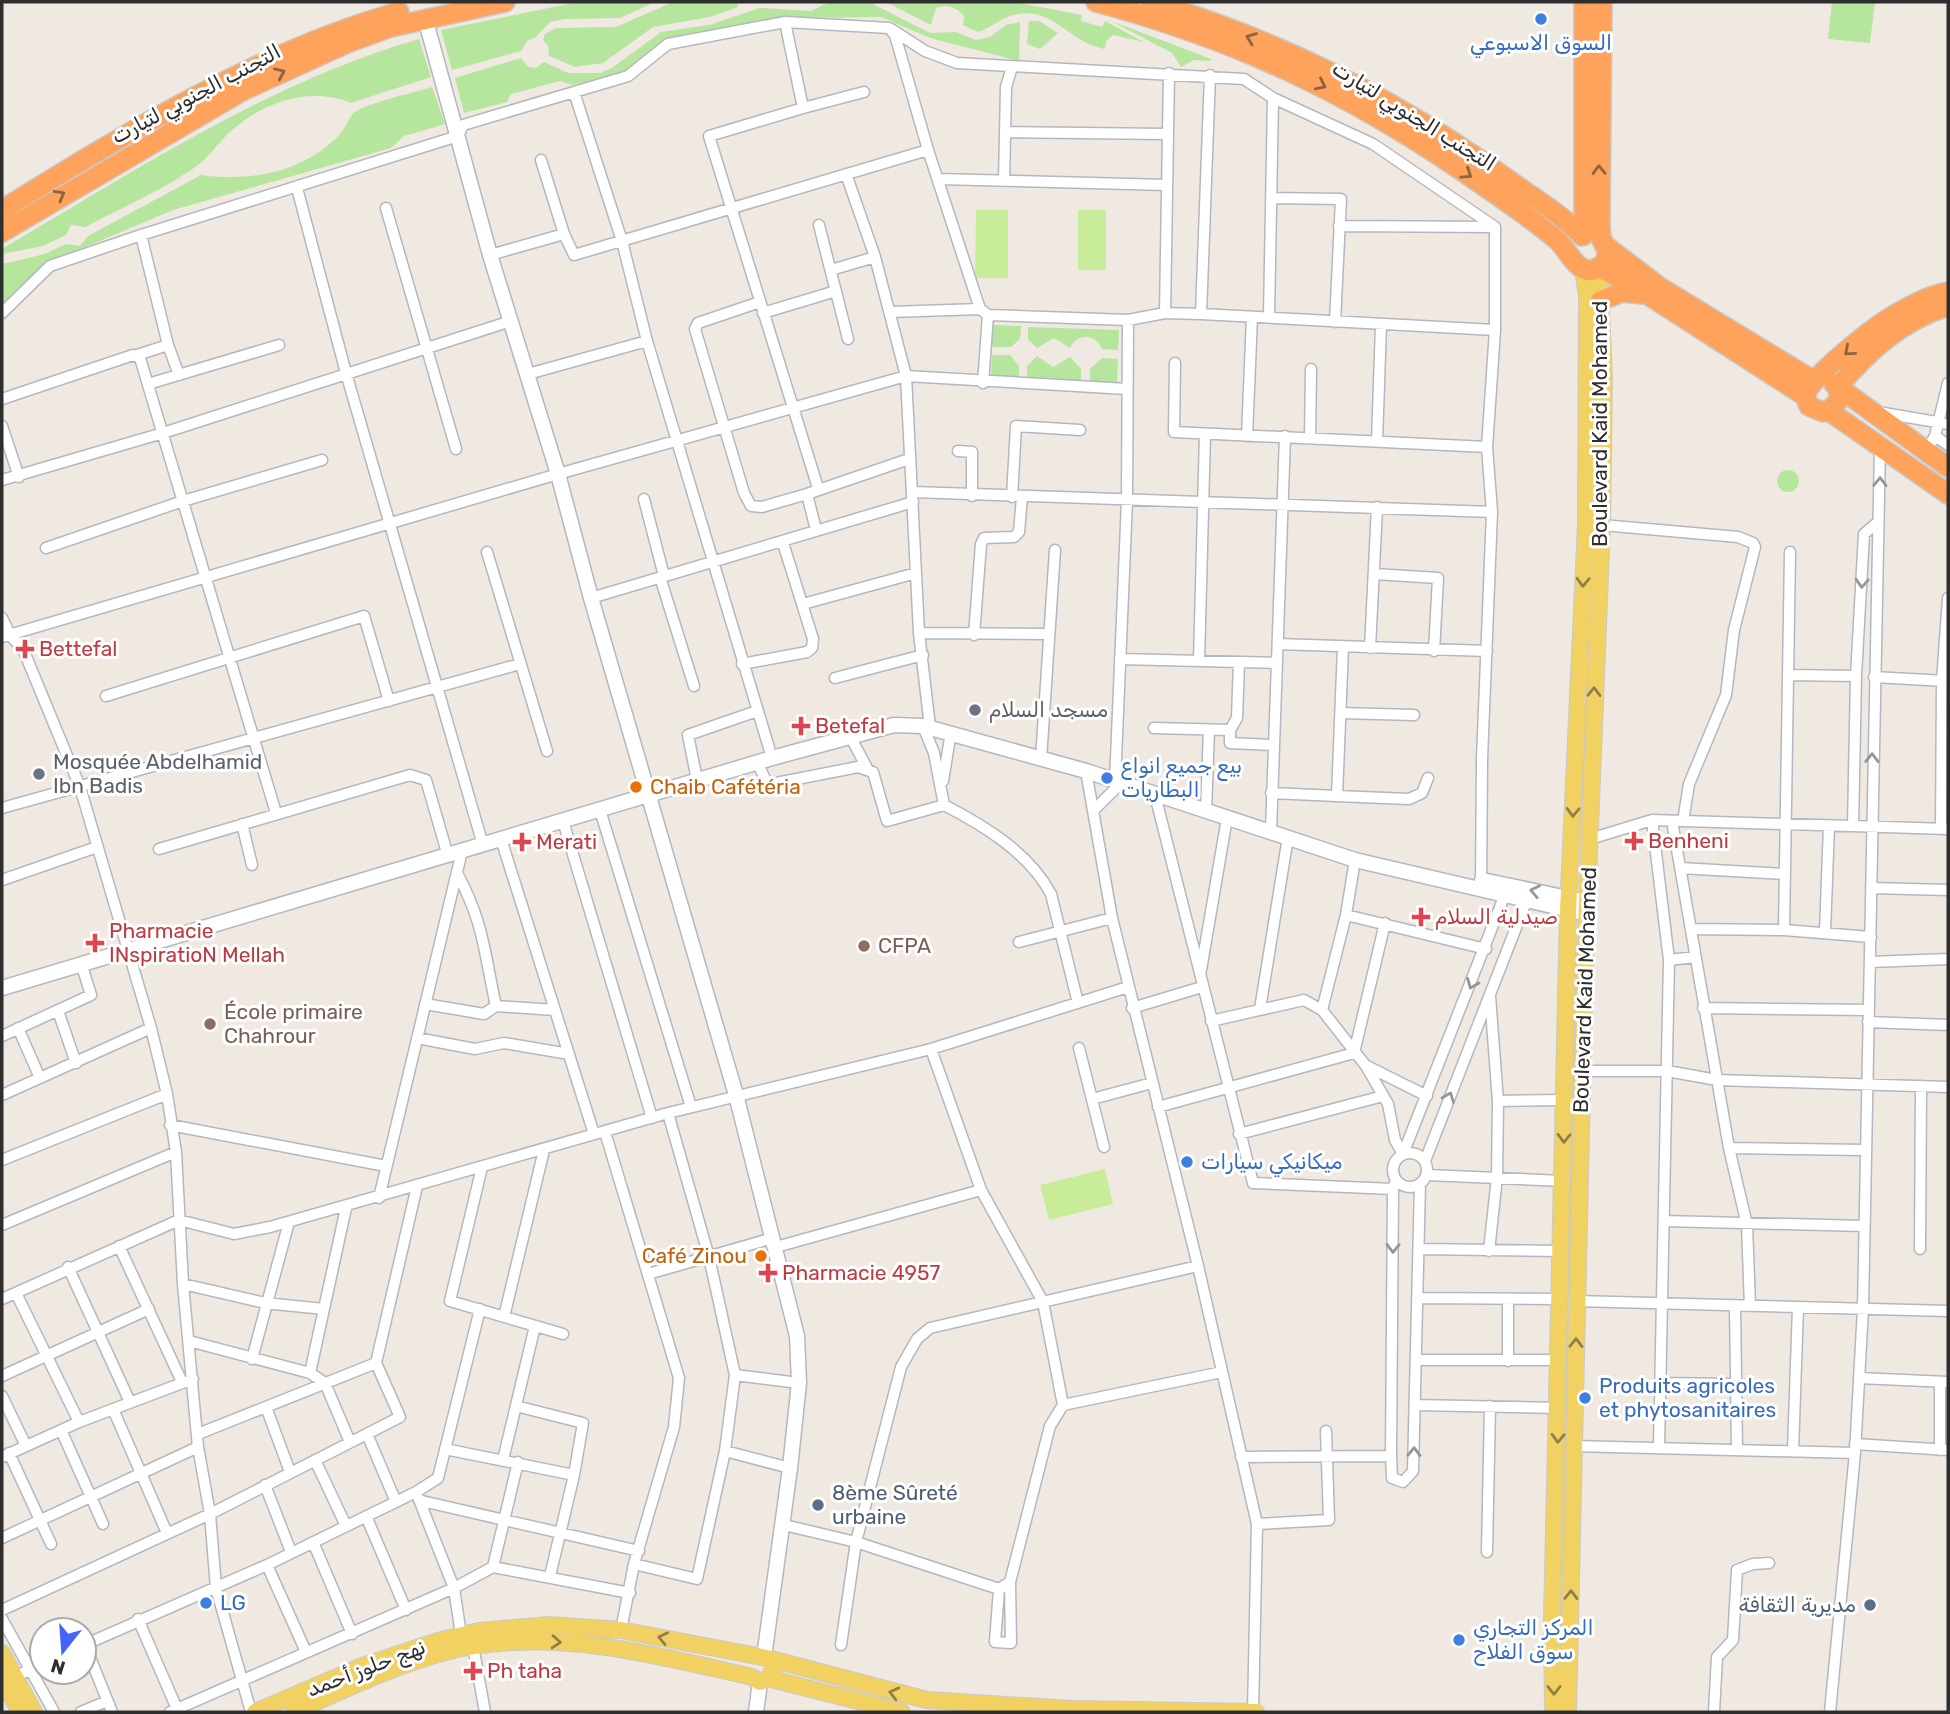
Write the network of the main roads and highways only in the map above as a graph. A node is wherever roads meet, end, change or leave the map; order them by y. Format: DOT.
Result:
graph roads {
  1 [pos="441,2"];
  2 [pos="505,2"];
  3 [pos="1097,2"];
  4 [pos="1150,2"];
  5 [pos="1584,2"];
  6 [pos="1602,2"];
  7 [pos="1584,187"];
  8 [pos="1541,204"];
  9 [pos="2,210"];
  10 [pos="2,232"];
  11 [pos="1594,239"];
  12 [pos="1588,265"];
  13 [pos="1648,295"];
  14 [pos="1600,301"];
  15 [pos="1948,303"];
  16 [pos="1810,388"];
  17 [pos="1837,388"];
  18 [pos="1829,411"];
  19 [pos="1948,467"];
  20 [pos="1948,494"];
  21 [pos="475,1639"];
  22 [pos="2,1653"];
  23 [pos="764,1659"];
  24 [pos="7,1679"];
  25 [pos="761,1680"];
  26 [pos="1071,1710"];
  27 [pos="20,1712"];
  28 [pos="34,1712"];
  29 [pos="253,1712"];
  30 [pos="294,1712"];
  31 [pos="902,1712"];
  32 [pos="1254,1712"];
  33 [pos="1553,1712"];
  34 [pos="1568,1712"];
  1 -- 9 [label="highway, التجنب الجنوبي لتيارت"];
  10 -- 2 [label="highway, التجنب الجنوبي لتيارت, one-way"];
  3 -- 12 [label="highway, التجنب الجنوبي لتيارت, one-way"];
  8 -- 4 [label="highway, التجنب الجنوبي لتيارت, one-way"];
  5 -- 7 [label="highway"];
  11 -- 6 [label="highway, one-way"];
  7 -- 8 [label="highway"];
  7 -- 11 [label="highway"];
  8 -- 11 [label="highway, التجنب الجنوبي لتيارت"];
  11 -- 12 [label="highway"];
  11 -- 12 [label="highway"];
  11 -- 16 [label="highway, التجنب الجنوبي لتيارت"];
  12 -- 13 [label="highway, التجنب الجنوبي لتيارت"];
  12 -- 14 [label="main road, Boulevard Kaid Mohamed"];
  12 -- 33 [label="main road, Boulevard Kaid Mohamed, one-way"];
  13 -- 14 [label="highway"];
  13 -- 16 [label="highway, التجنب الجنوبي لتيارت"];
  34 -- 14 [label="main road, Boulevard Kaid Mohamed, one-way"];
  15 -- 16 [label="highway, one-way"];
  15 -- 17 [label="highway"];
  16 -- 17 [label="highway"];
  16 -- 18 [label="highway"];
  17 -- 18 [label="highway"];
  17 -- 19 [label="highway"];
  18 -- 20 [label="highway"];
  23 -- 21 [label="main road, one-way"];
  21 -- 25 [label="main road, one-way"];
  21 -- 29 [label="main road, نهج حلوز أحمد"];
  21 -- 30 [label="main road, نهج حلوز أحمد"];
  22 -- 24 [label="main road"];
  23 -- 25 [label="main road"];
  23 -- 25 [label="main road"];
  26 -- 23 [label="main road, one-way"];
  24 -- 27 [label="main road"];
  24 -- 28 [label="main road"];
  25 -- 31 [label="main road"];
  26 -- 32 [label="main road"];
}
